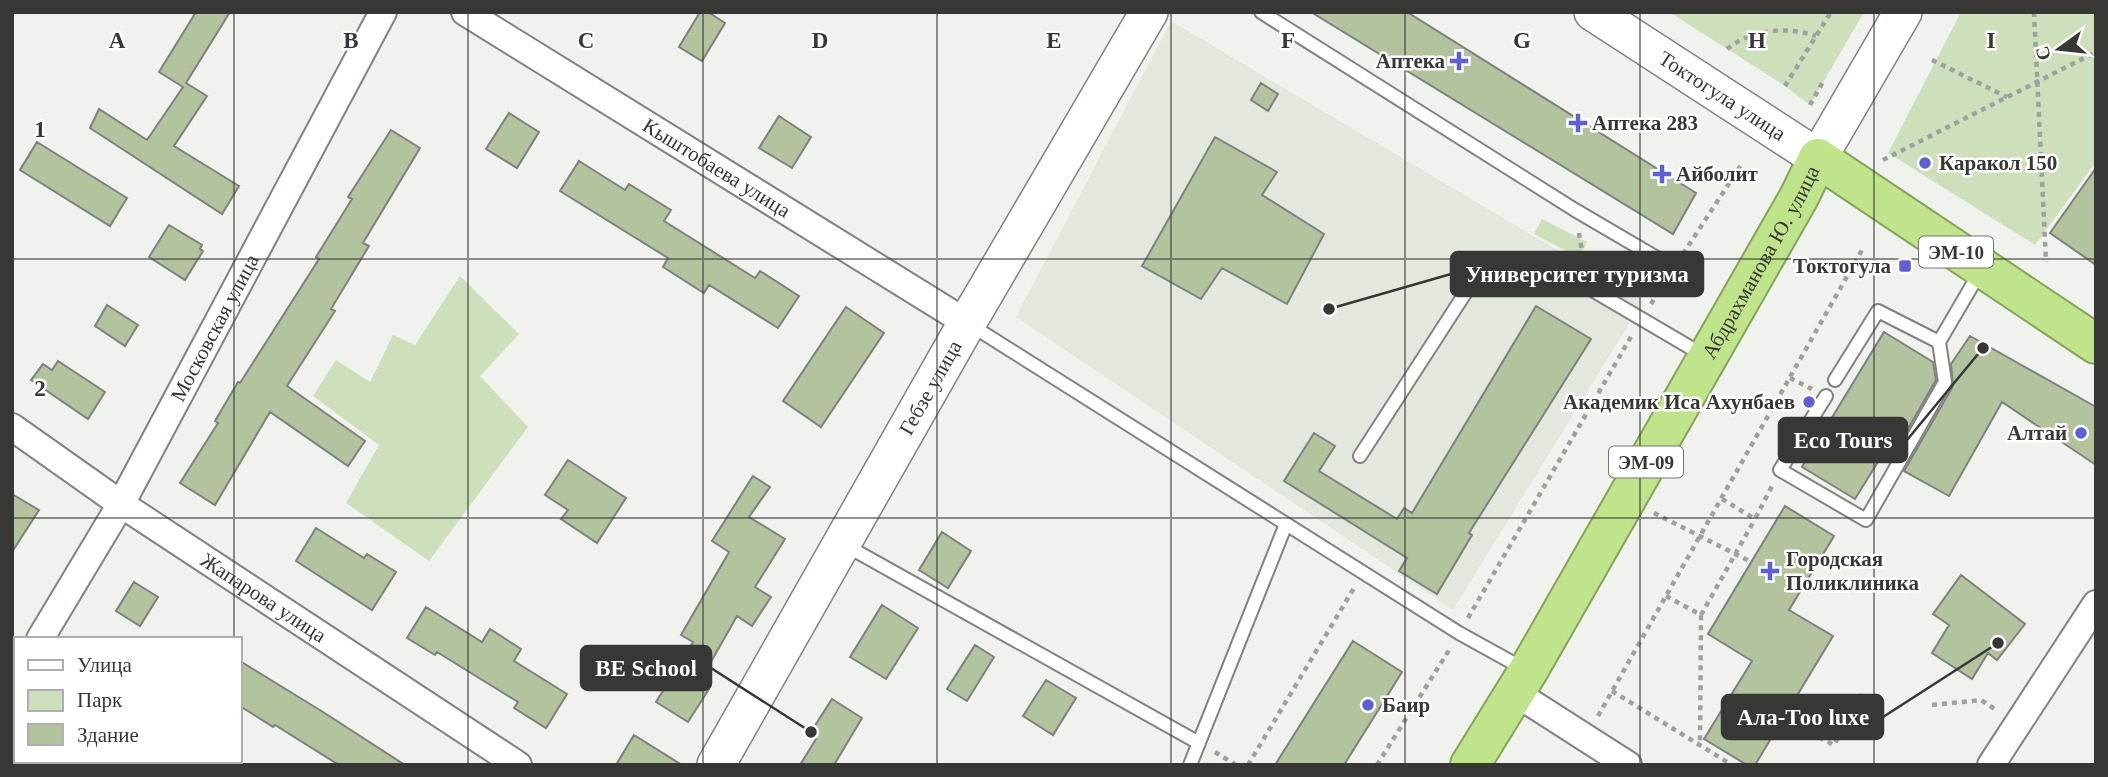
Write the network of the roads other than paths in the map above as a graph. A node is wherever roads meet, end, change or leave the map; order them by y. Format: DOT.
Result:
graph roads {
  1 [pos="383,12"];
  2 [pos="465,12"];
  3 [pos="1149,12"];
  4 [pos="1261,12"];
  5 [pos="1593,12"];
  6 [pos="1903,12"];
  7 [pos="1818,158"];
  8 [pos="1674,268"];
  9 [pos="1982,269"];
  10 [pos="967,323"];
  11 [pos="1938,342"];
  12 [pos="2096,344"];
  13 [pos="1706,357"];
  14 [pos="1835,380"];
  15 [pos="1826,396"];
  16 [pos="12,427"];
  17 [pos="1360,456"];
  18 [pos="121,504"];
  19 [pos="1286,524"];
  20 [pos="842,543"];
  21 [pos="2096,604"];
  22 [pos="41,637"];
  23 [pos="1521,682"];
  24 [pos="1199,743"];
  25 [pos="518,765"];
  26 [pos="716,765"];
  27 [pos="1190,765"];
  28 [pos="1470,765"];
  29 [pos="1628,765"];
  30 [pos="1991,765"];
  1 -- 18 [label="street, Московская улица"];
  2 -- 10 [label="street, Кыштобаева улица"];
  3 -- 10 [label="main road, Гебзе улица"];
  4 -- 8 [label="lane"];
  5 -- 7 [label="main road, Токтогула улица"];
  6 -- 7 [label="main road, Абдрахманова Ю. улица"];
  7 -- 9 [label="highway, Токтогула улица / ЭМ-10"];
  7 -- 13 [label="highway, Абдрахманова Ю. улица / ЭМ-09"];
  9 -- 11 [label="lane"];
  9 -- 12 [label="highway, Токтогула улица / ЭМ-10"];
  10 -- 19 [label="lane"];
  10 -- 20 [label="main road, Гебзе улица"];
  11 -- 14 [label="lane"];
  11 -- 15 [label="lane"];
  13 -- 17 [label="lane"];
  13 -- 23 [label="highway, Абдрахманова Ю. улица / ЭМ-09"];
  16 -- 18 [label="street, Жапарова улица"];
  18 -- 22 [label="street, Московская улица"];
  18 -- 25 [label="street, Жапарова улица"];
  19 -- 23 [label="lane"];
  19 -- 24 [label="lane"];
  20 -- 24 [label="lane"];
  20 -- 26 [label="main road, Гебзе улица"];
  21 -- 30 [label="street"];
  23 -- 28 [label="highway, Абдрахманова Ю. улица / ЭМ-09"];
  23 -- 29 [label="street"];
  24 -- 27 [label="lane"];
}
